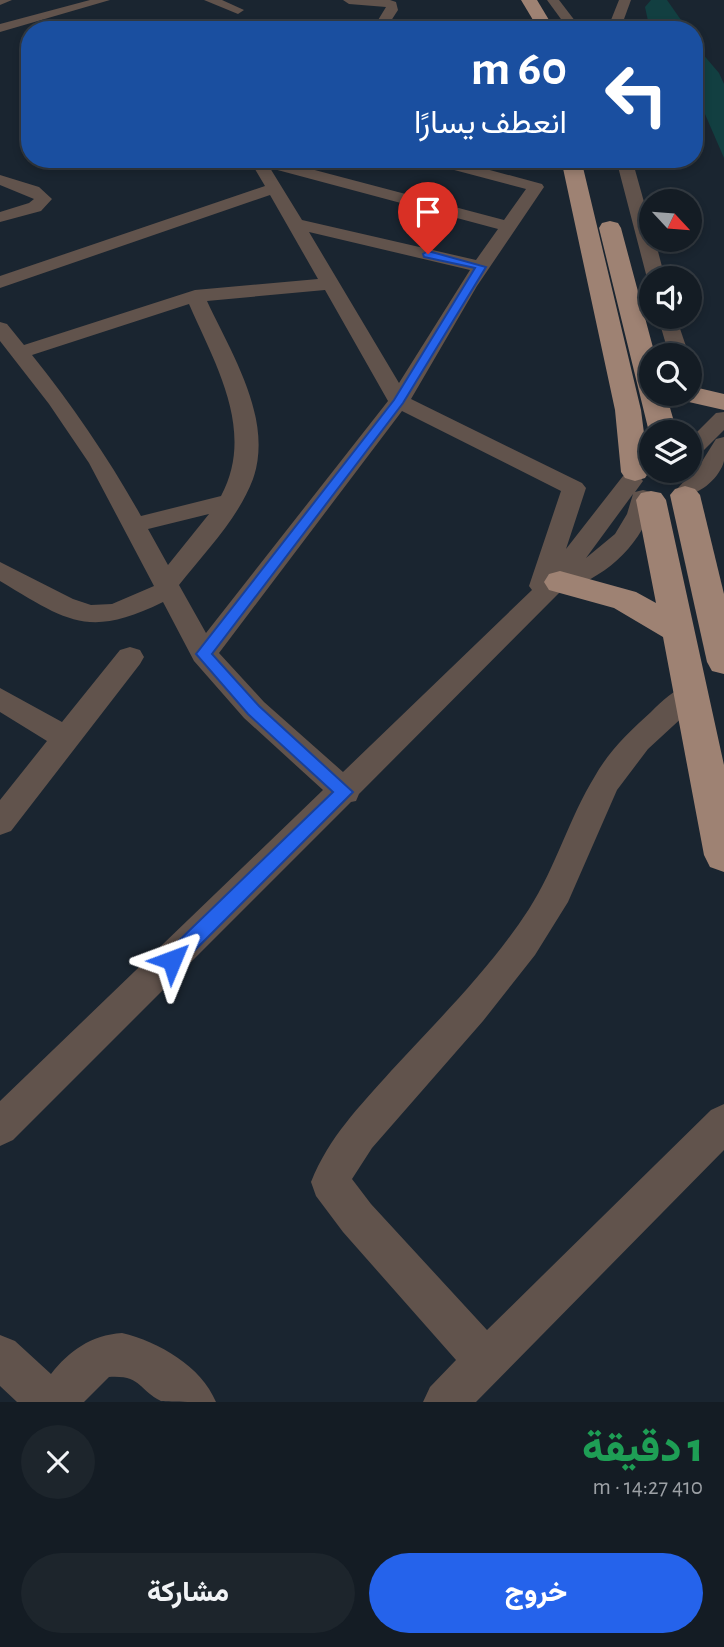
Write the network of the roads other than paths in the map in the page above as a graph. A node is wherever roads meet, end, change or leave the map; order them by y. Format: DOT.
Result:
graph roads {
  1 [pos="6,0"];
  2 [pos="104,0"];
  3 [pos="209,0"];
  4 [pos="349,0"];
  5 [pos="404,0"];
  6 [pos="553,0"];
  7 [pos="625,0"];
  8 [pos="0,1"];
  9 [pos="521,1"];
  10 [pos="388,3"];
  11 [pos="238,10"];
  12 [pos="0,11"];
  13 [pos="25,21"];
  14 [pos="384,21"];
  15 [pos="527,21"];
  16 [pos="539,21"];
  17 [pos="569,21"];
  18 [pos="617,21"];
  19 [pos="21,22"];
  20 [pos="18,23"];
  21 [pos="0,28"];
  22 [pos="263,168"];
  23 [pos="288,168"];
  24 [pos="464,168"];
  25 [pos="573,168"];
  26 [pos="595,168"];
  27 [pos="626,168"];
  28 [pos="0,180"];
  29 [pos="275,188"];
  30 [pos="0,217"];
  31 [pos="295,224"];
  32 [pos="509,227"];
  33 [pos="653,266"];
  34 [pos="481,267"];
  35 [pos="0,282"];
  36 [pos="330,284"];
  37 [pos="195,296"];
  38 [pos="0,328"];
  39 [pos="640,343"];
  40 [pos="21,352"];
  41 [pos="702,397"];
  42 [pos="399,401"];
  43 [pos="724,402"];
  44 [pos="724,418"];
  45 [pos="702,439"];
  46 [pos="724,443"];
  47 [pos="639,467"];
  48 [pos="642,483"];
  49 [pos="683,485"];
  50 [pos="229,501"];
  51 [pos="135,525"];
  52 [pos="6,578"];
  53 [pos="167,587"];
  54 [pos="550,589"];
  55 [pos="675,629"];
  56 [pos="204,654"];
  57 [pos="130,657"];
  58 [pos="724,662"];
  59 [pos="690,695"];
  60 [pos="0,699"];
  61 [pos="65,738"];
  62 [pos="345,792"];
  63 [pos="0,822"];
  64 [pos="724,855"];
  65 [pos="724,1124"];
  66 [pos="0,1127"];
  67 [pos="0,1356"];
  68 [pos="486,1361"];
  69 [pos="49,1402"];
  70 [pos="57,1402"];
  71 [pos="194,1402"];
  72 [pos="445,1402"];
  1 -- 8 [label="street"];
  2 -- 13 [label="street"];
  3 -- 11 [label="street"];
  4 -- 10 [label="street"];
  5 -- 10 [label="street"];
  6 -- 17 [label="street"];
  7 -- 18 [label="street"];
  9 -- 15 [label="main road"];
  9 -- 16 [label="main road"];
  10 -- 14 [label="street"];
  12 -- 20 [label="street"];
  19 -- 20 [label="street"];
  20 -- 21 [label="street"];
  22 -- 29 [label="street"];
  23 -- 32 [label="street"];
  24 -- 32 [label="street"];
  25 -- 47 [label="main road"];
  26 -- 39 [label="main road"];
  27 -- 33 [label="street"];
  28 -- 30 [label="street"];
  29 -- 31 [label="street"];
  29 -- 35 [label="street"];
  31 -- 34 [label="street"];
  31 -- 36 [label="street"];
  32 -- 34 [label="street"];
  34 -- 42 [label="street"];
  36 -- 37 [label="street"];
  36 -- 42 [label="street"];
  37 -- 40 [label="street"];
  37 -- 50 [label="street"];
  38 -- 40 [label="street"];
  40 -- 51 [label="street"];
  41 -- 43 [label="main road"];
  42 -- 54 [label="street"];
  42 -- 56 [label="street"];
  44 -- 45 [label="street"];
  46 -- 49 [label="street"];
  48 -- 49 [label="main road"];
  48 -- 54 [label="street"];
  48 -- 55 [label="main road"];
  49 -- 58 [label="main road"];
  50 -- 51 [label="street"];
  50 -- 53 [label="street"];
  51 -- 53 [label="street"];
  52 -- 53 [label="street"];
  53 -- 56 [label="street"];
  54 -- 55 [label="main road"];
  54 -- 62 [label="street"];
  55 -- 59 [label="main road"];
  56 -- 62 [label="street"];
  57 -- 61 [label="street"];
  59 -- 64 [label="main road"];
  59 -- 68 [label="street"];
  60 -- 61 [label="street"];
  61 -- 63 [label="street"];
  62 -- 66 [label="street"];
  65 -- 68 [label="street"];
  67 -- 69 [label="street"];
  68 -- 72 [label="street"];
  70 -- 71 [label="street"];
}
